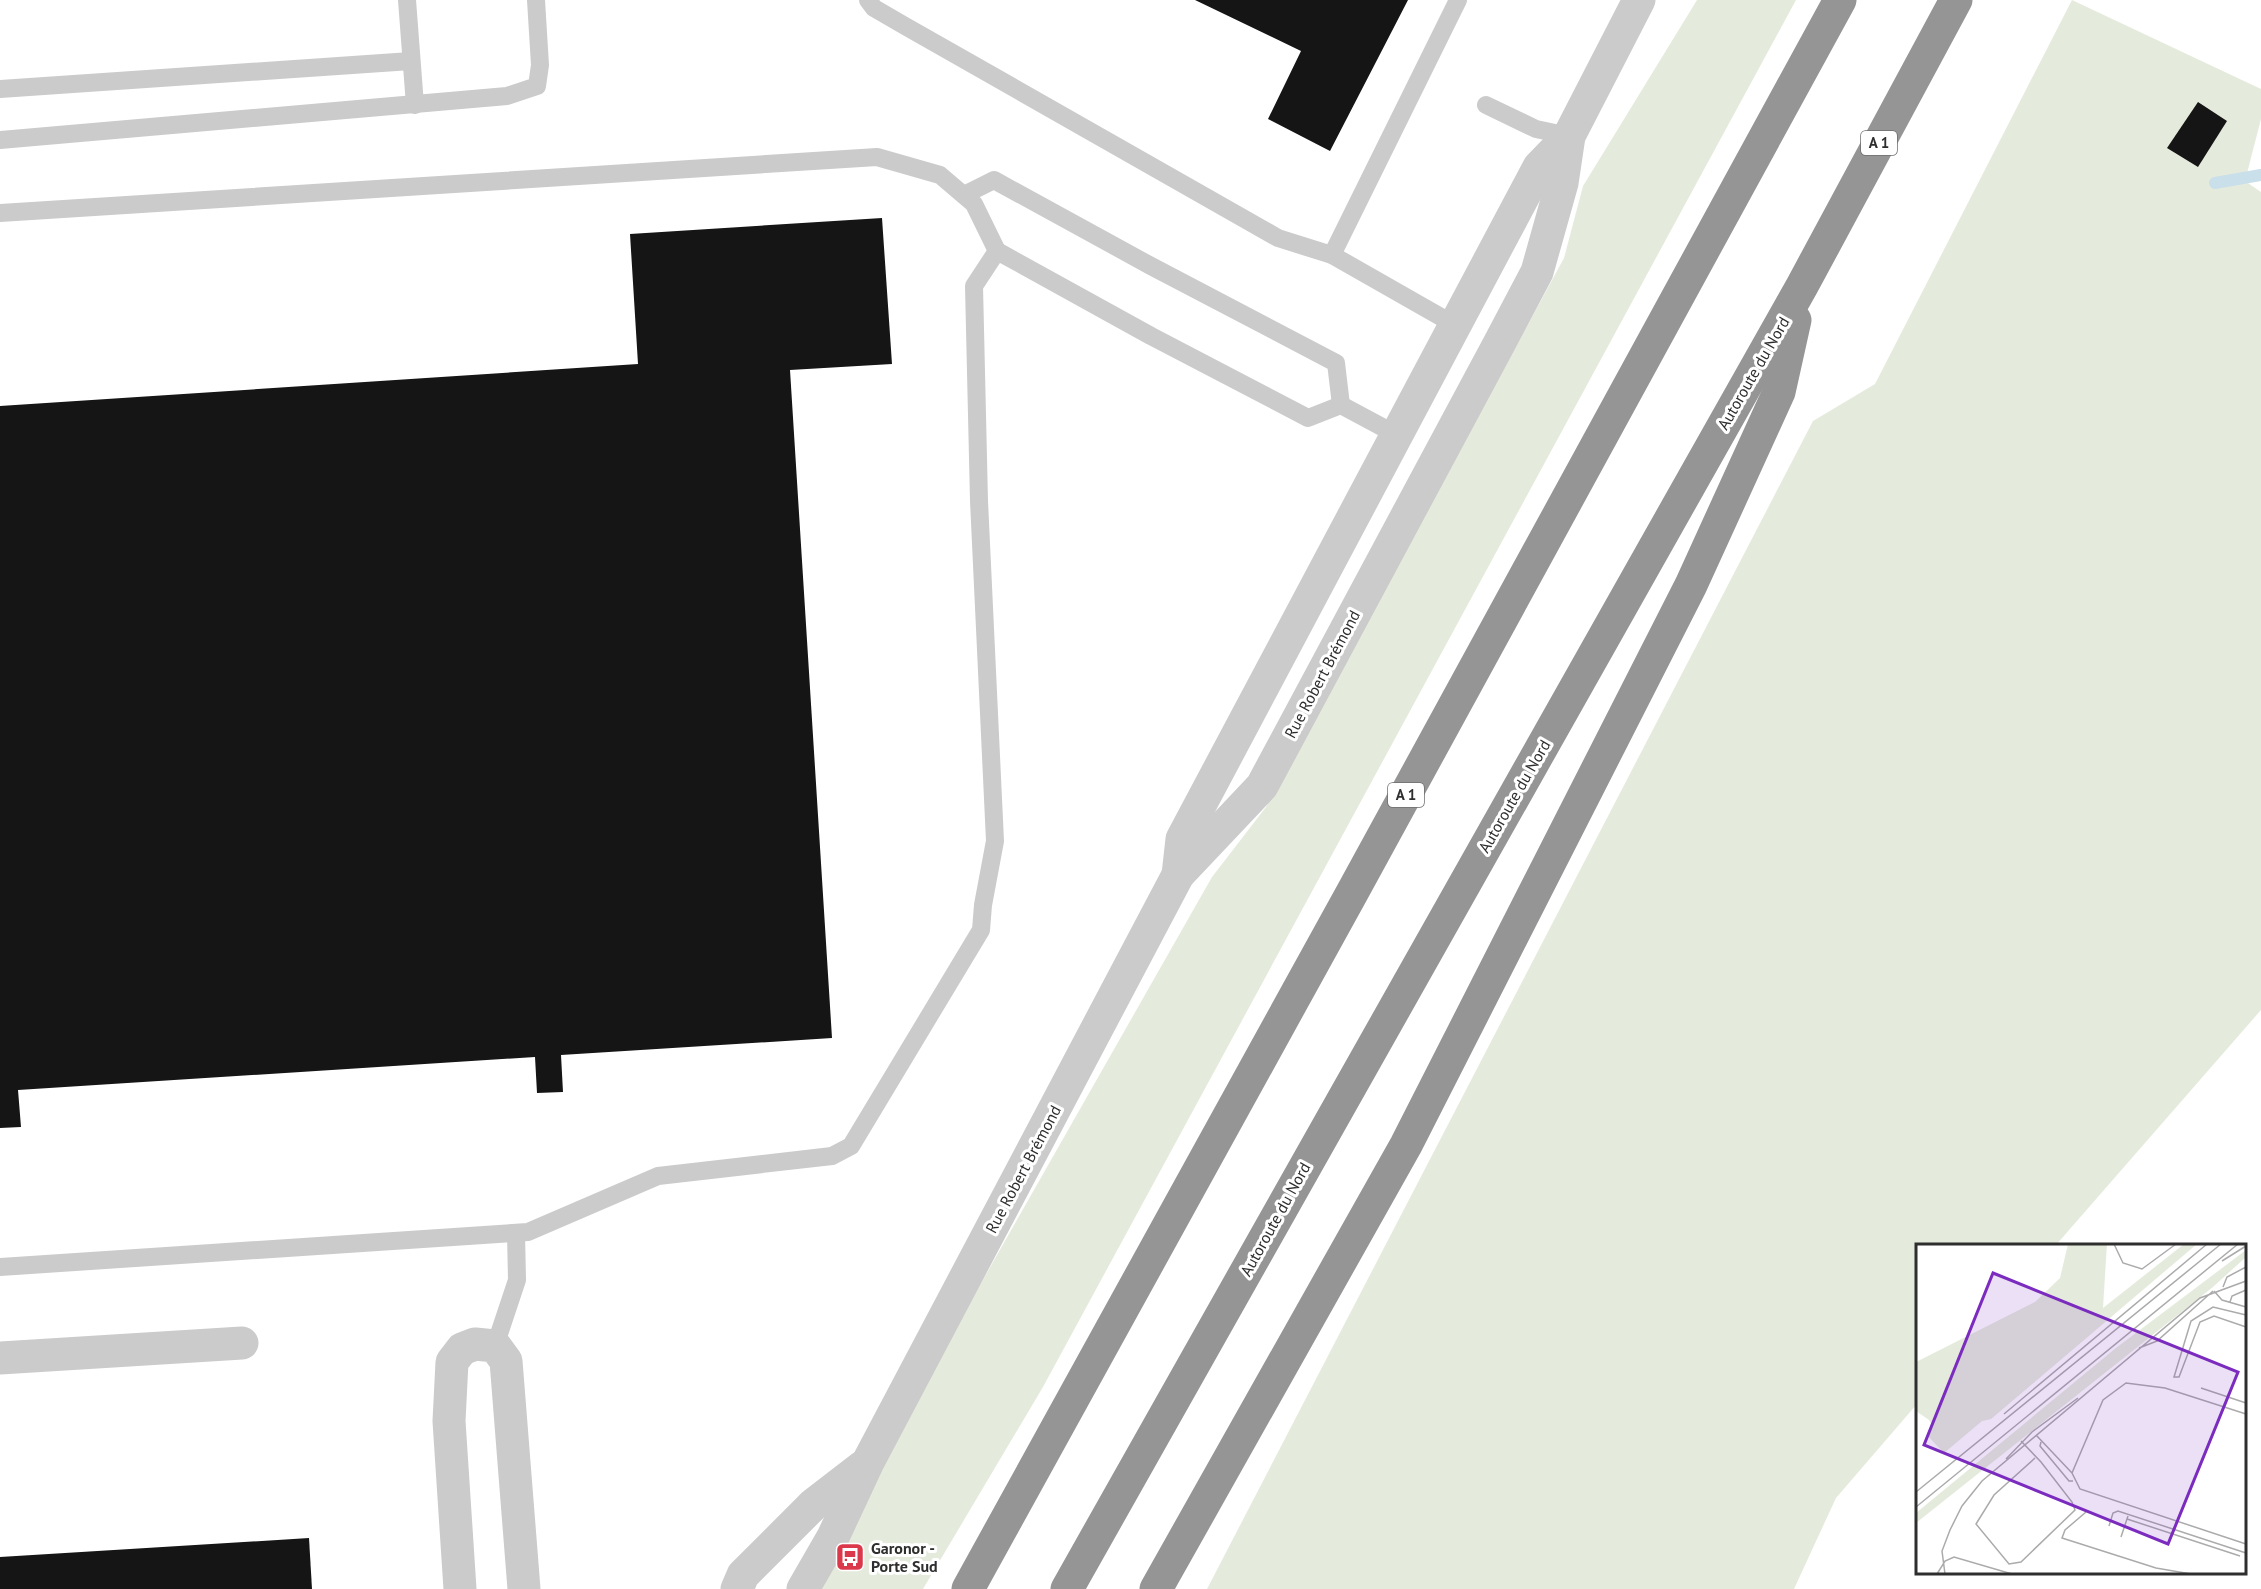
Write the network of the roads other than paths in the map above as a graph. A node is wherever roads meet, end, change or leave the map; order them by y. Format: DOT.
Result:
graph roads {
  1 [pos="407,0"];
  2 [pos="536,0"];
  3 [pos="868,0"];
  4 [pos="1458,0"];
  5 [pos="1639,0"];
  6 [pos="1840,0"];
  7 [pos="1956,0"];
  8 [pos="411,61"];
  9 [pos="0,89"];
  10 [pos="415,105"];
  11 [pos="1486,105"];
  12 [pos="1569,136"];
  13 [pos="0,140"];
  14 [pos="964,195"];
  15 [pos="0,213"];
  16 [pos="997,251"];
  17 [pos="1332,255"];
  18 [pos="1802,286"];
  19 [pos="1455,325"];
  20 [pos="1499,344"];
  21 [pos="1341,405"];
  22 [pos="1397,435"];
  23 [pos="1440,455"];
  24 [pos="1178,875"];
  25 [pos="516,1233"];
  26 [pos="0,1267"];
  27 [pos="242,1343"];
  28 [pos="495,1346"];
  29 [pos="0,1358"];
  30 [pos="868,1462"];
  31 [pos="460,1589"];
  32 [pos="524,1589"];
  33 [pos="737,1589"];
  34 [pos="803,1589"];
  35 [pos="968,1589"];
  36 [pos="1067,1589"];
  37 [pos="1156,1589"];
  1 -- 8 [label="lane"];
  2 -- 10 [label="lane"];
  3 -- 17 [label="lane"];
  4 -- 17 [label="lane"];
  5 -- 12 [label="street, Rue Robert Brémond"];
  6 -- 35 [label="highway, A 1"];
  7 -- 18 [label="highway, Autoroute du Nord / A 1"];
  8 -- 9 [label="lane"];
  8 -- 10 [label="lane"];
  10 -- 13 [label="lane"];
  11 -- 12 [label="lane"];
  12 -- 19 [label="street, Rue Robert Brémond"];
  12 -- 20 [label="street, Rue Robert Brémond"];
  14 -- 15 [label="lane"];
  14 -- 16 [label="lane"];
  14 -- 21 [label="lane"];
  16 -- 21 [label="lane"];
  16 -- 25 [label="lane"];
  17 -- 19 [label="lane"];
  18 -- 36 [label="highway, Autoroute du Nord / A 1"];
  18 -- 37 [label="highway"];
  19 -- 20 [label="street"];
  19 -- 22 [label="street, Rue Robert Brémond"];
  20 -- 23 [label="street, Rue Robert Brémond"];
  21 -- 22 [label="lane"];
  22 -- 23 [label="street"];
  22 -- 24 [label="street, Rue Robert Brémond"];
  23 -- 24 [label="street, Rue Robert Brémond"];
  24 -- 30 [label="street, Rue Robert Brémond"];
  25 -- 26 [label="lane"];
  25 -- 28 [label="lane"];
  27 -- 29 [label="street"];
  28 -- 31 [label="street"];
  28 -- 32 [label="street"];
  30 -- 33 [label="street, Rue Robert Brémond"];
  30 -- 34 [label="street, Rue Robert Brémond"];
}
